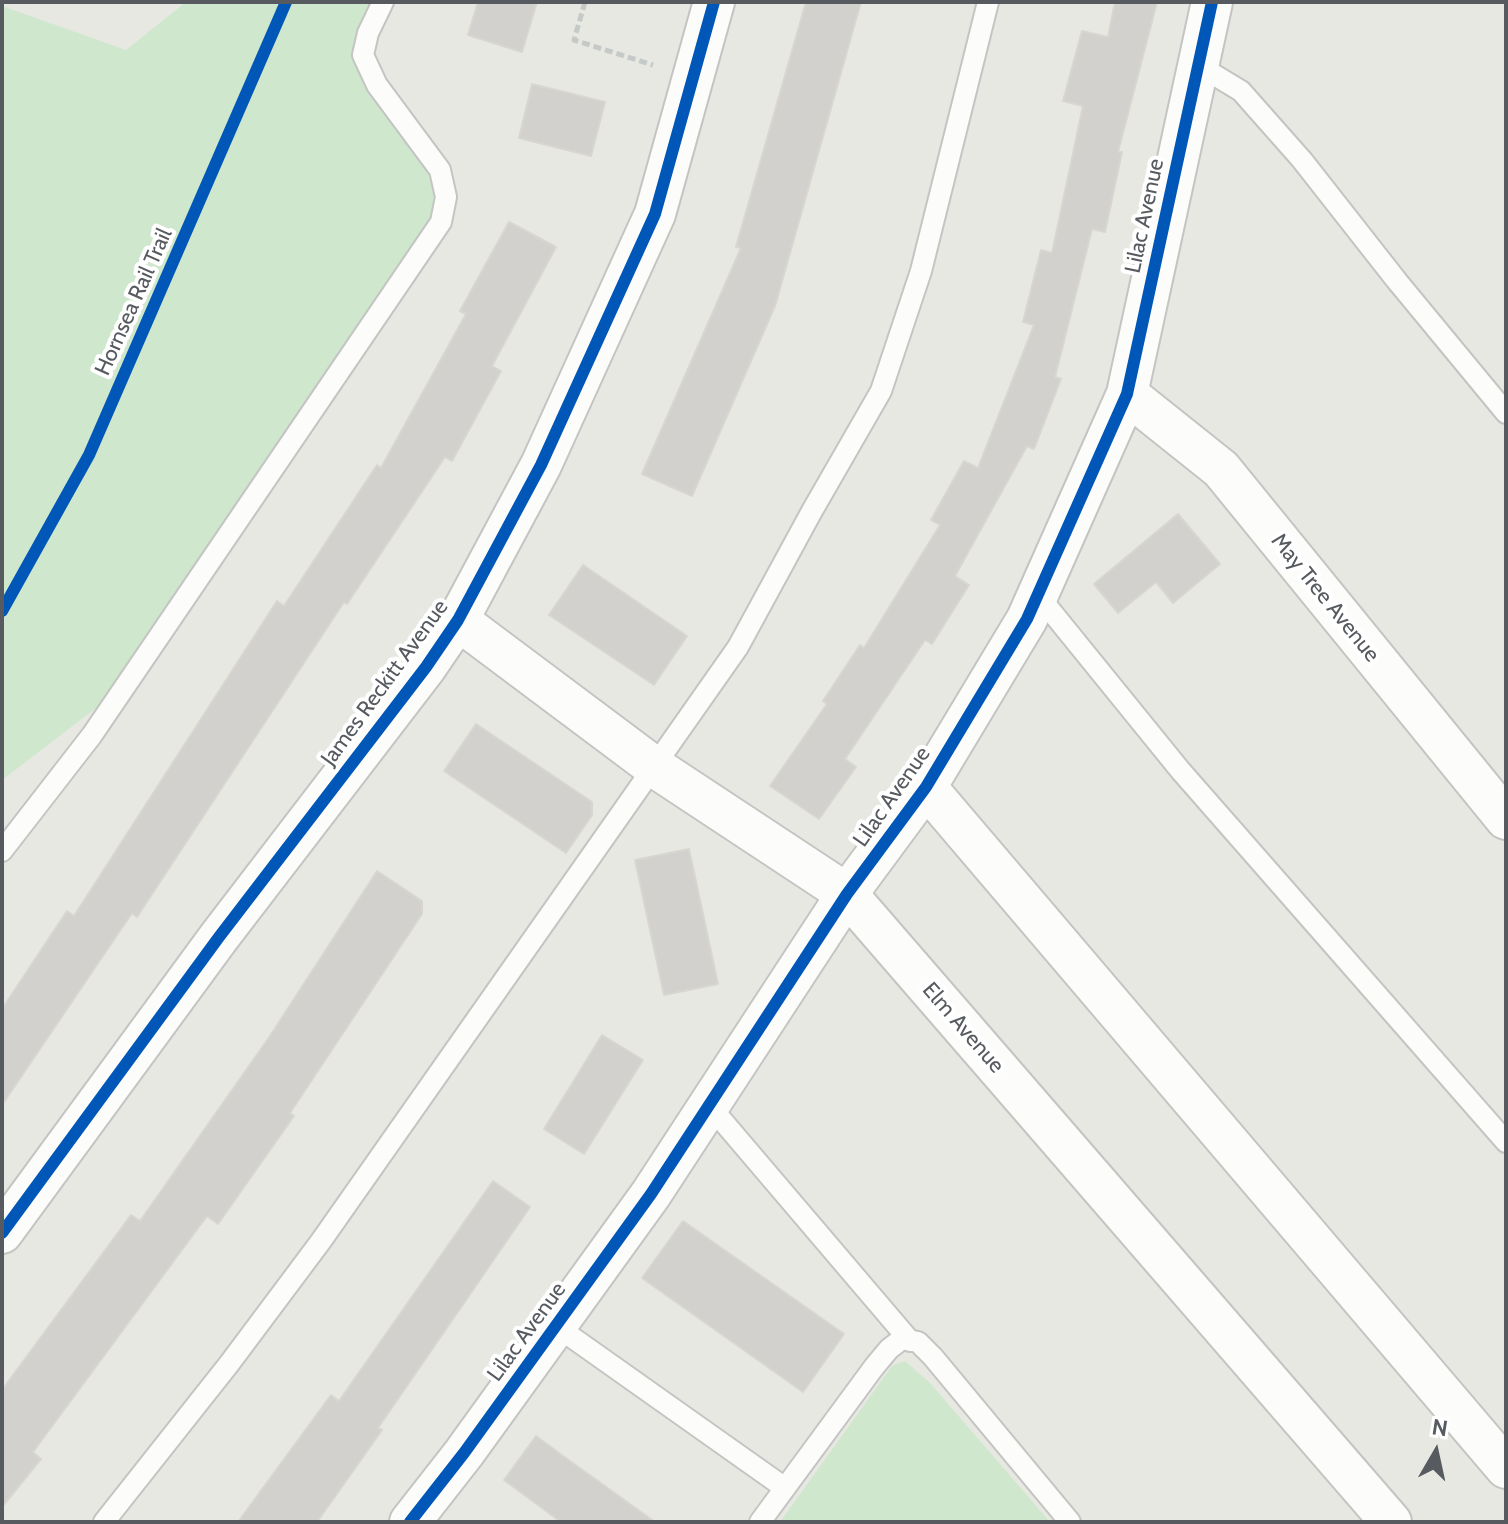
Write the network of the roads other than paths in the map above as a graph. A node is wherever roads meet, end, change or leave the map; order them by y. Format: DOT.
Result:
graph roads {
  1 [pos="383,2"];
  2 [pos="714,2"];
  3 [pos="988,2"];
  4 [pos="1212,2"];
  5 [pos="1198,65"];
  6 [pos="1127,394"];
  7 [pos="1506,413"];
  8 [pos="1038,595"];
  9 [pos="458,620"];
  10 [pos="653,766"];
  11 [pos="926,787"];
  12 [pos="1506,819"];
  13 [pos="2,851"];
  14 [pos="847,894"];
  15 [pos="709,1105"];
  16 [pos="1506,1142"];
  17 [pos="2,1233"];
  18 [pos="556,1326"];
  19 [pos="910,1341"];
  20 [pos="1506,1468"];
  21 [pos="785,1488"];
  22 [pos="104,1522"];
  23 [pos="410,1522"];
  24 [pos="760,1522"];
  25 [pos="1070,1522"];
  26 [pos="1391,1522"];
  1 -- 13 [label="lane"];
  2 -- 9 [label="street, James Reckitt Avenue"];
  3 -- 10 [label="lane"];
  4 -- 5 [label="street, Lilac Avenue"];
  5 -- 6 [label="street, Lilac Avenue"];
  5 -- 7 [label="lane"];
  6 -- 8 [label="street, Lilac Avenue"];
  6 -- 12 [label="street, May Tree Avenue"];
  8 -- 11 [label="street, Lilac Avenue"];
  8 -- 16 [label="lane"];
  9 -- 10 [label="street, Elm Avenue"];
  9 -- 17 [label="street, James Reckitt Avenue"];
  10 -- 14 [label="street, Elm Avenue"];
  10 -- 22 [label="lane"];
  11 -- 14 [label="street, Lilac Avenue"];
  11 -- 20 [label="street"];
  14 -- 15 [label="street, Lilac Avenue"];
  14 -- 26 [label="street, Elm Avenue"];
  15 -- 18 [label="street, Lilac Avenue"];
  15 -- 19 [label="lane"];
  18 -- 21 [label="lane"];
  18 -- 23 [label="street, Lilac Avenue"];
  19 -- 21 [label="lane"];
  19 -- 25 [label="lane"];
  21 -- 24 [label="lane"];
}
